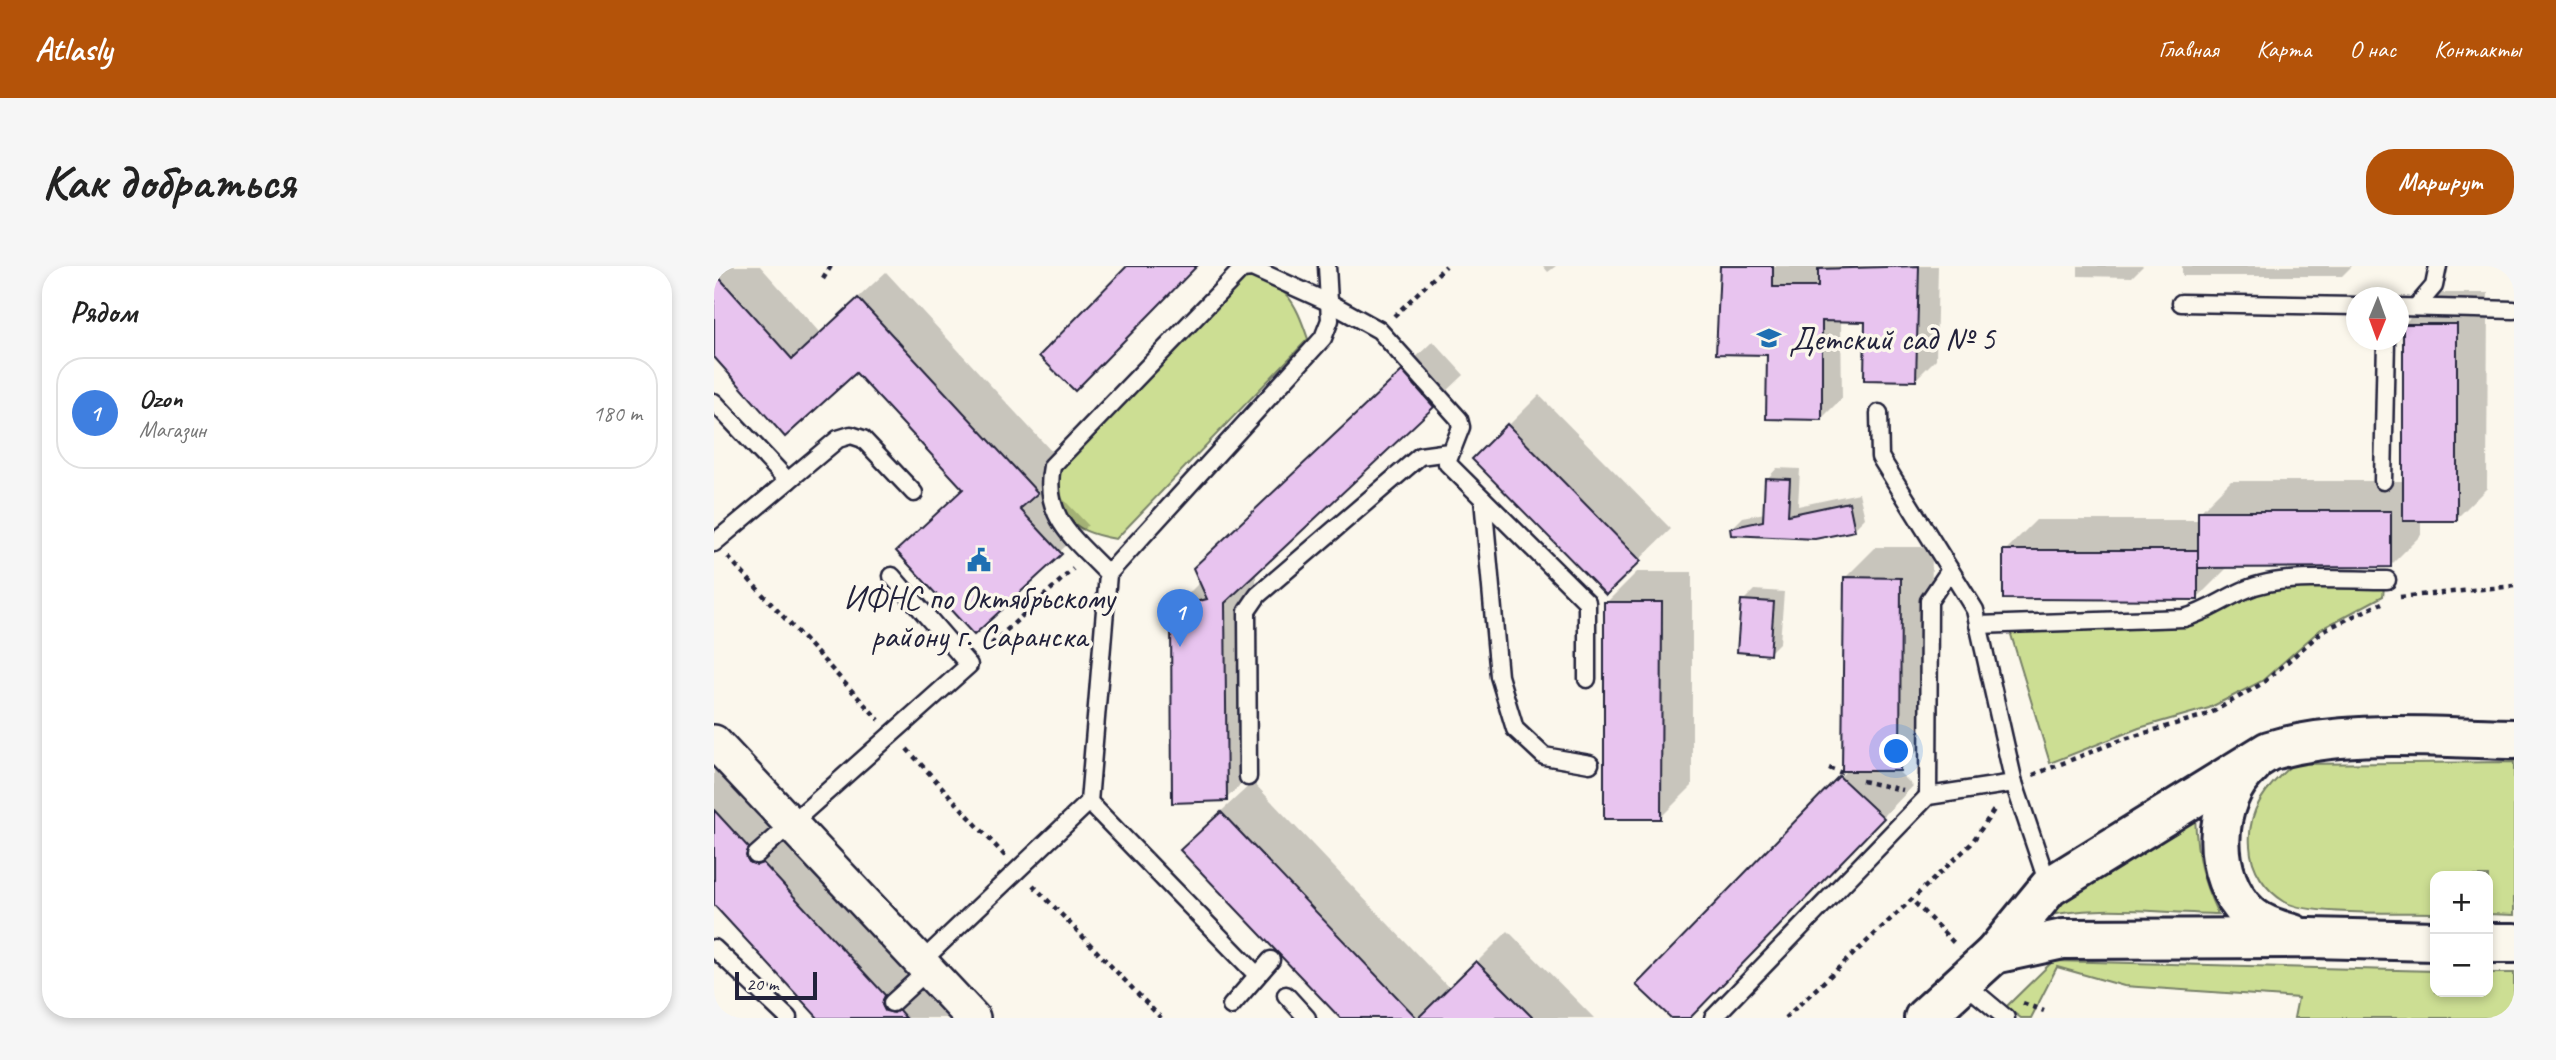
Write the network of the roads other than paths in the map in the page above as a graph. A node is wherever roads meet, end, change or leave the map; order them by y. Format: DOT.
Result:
graph roads {
  1 [pos="1327,266"];
  2 [pos="2438,266"];
  3 [pos="1330,303"];
  4 [pos="2181,303"];
  5 [pos="2346,306"];
  6 [pos="2409,307"];
  7 [pos="2416,307"];
  8 [pos="2514,310"];
  9 [pos="2386,350"];
  10 [pos="714,402"];
  11 [pos="1879,413"];
  12 [pos="1450,452"];
  13 [pos="788,481"];
  14 [pos="2383,481"];
  15 [pos="914,493"];
  16 [pos="1483,499"];
  17 [pos="715,543"];
  18 [pos="1950,570"];
  19 [pos="1108,574"];
  20 [pos="892,576"];
  21 [pos="2387,580"];
  22 [pos="1978,625"];
  23 [pos="1587,679"];
  24 [pos="2514,739"];
  25 [pos="714,742"];
  26 [pos="2269,751"];
  27 [pos="1590,764"];
  28 [pos="1248,777"];
  29 [pos="2014,783"];
  30 [pos="1928,796"];
  31 [pos="1089,802"];
  32 [pos="791,824"];
  33 [pos="756,855"];
  34 [pos="2049,887"];
  35 [pos="2311,938"];
  36 [pos="2430,941"];
  37 [pos="2493,943"];
  38 [pos="2514,943"];
  39 [pos="714,948"];
  40 [pos="1994,954"];
  41 [pos="1271,961"];
  42 [pos="925,966"];
  43 [pos="1256,974"];
  44 [pos="1963,982"];
  45 [pos="1286,995"];
  46 [pos="892,1003"];
  47 [pos="1231,1006"];
  48 [pos="788,1018"];
  49 [pos="973,1018"];
  50 [pos="1307,1018"];
  51 [pos="1713,1018"];
  52 [pos="1924,1018"];
  53 [pos="2006,1018"];
  1 -- 3 [label="lane"];
  2 -- 7 [label="lane"];
  3 -- 12 [label="lane"];
  3 -- 19 [label="lane"];
  3 -- 19 [label="lane"];
  4 -- 5 [label="lane"];
  6 -- 7 [label="lane"];
  7 -- 8 [label="lane"];
  9 -- 14 [label="lane"];
  10 -- 13 [label="lane"];
  11 -- 18 [label="lane"];
  12 -- 16 [label="lane"];
  12 -- 28 [label="lane"];
  13 -- 15 [label="lane"];
  13 -- 17 [label="lane"];
  16 -- 23 [label="lane"];
  16 -- 27 [label="lane"];
  18 -- 22 [label="lane"];
  18 -- 30 [label="lane"];
  19 -- 31 [label="lane"];
  20 -- 32 [label="lane"];
  21 -- 22 [label="lane"];
  22 -- 29 [label="lane"];
  24 -- 26 [label="street"];
  25 -- 32 [label="street"];
  26 -- 34 [label="street"];
  26 -- 35 [label="street"];
  29 -- 30 [label="lane"];
  29 -- 34 [label="lane"];
  30 -- 51 [label="lane"];
  31 -- 42 [label="lane"];
  31 -- 43 [label="lane"];
  32 -- 33 [label="lane"];
  32 -- 42 [label="street"];
  34 -- 40 [label="street"];
  35 -- 36 [label="street"];
  35 -- 40 [label="street"];
  37 -- 38 [label="street"];
  39 -- 48 [label="lane"];
  40 -- 44 [label="street"];
  41 -- 43 [label="lane"];
  42 -- 46 [label="lane"];
  42 -- 49 [label="street"];
  43 -- 47 [label="lane"];
  44 -- 52 [label="street"];
  44 -- 53 [label="lane"];
  45 -- 50 [label="lane"];
}
